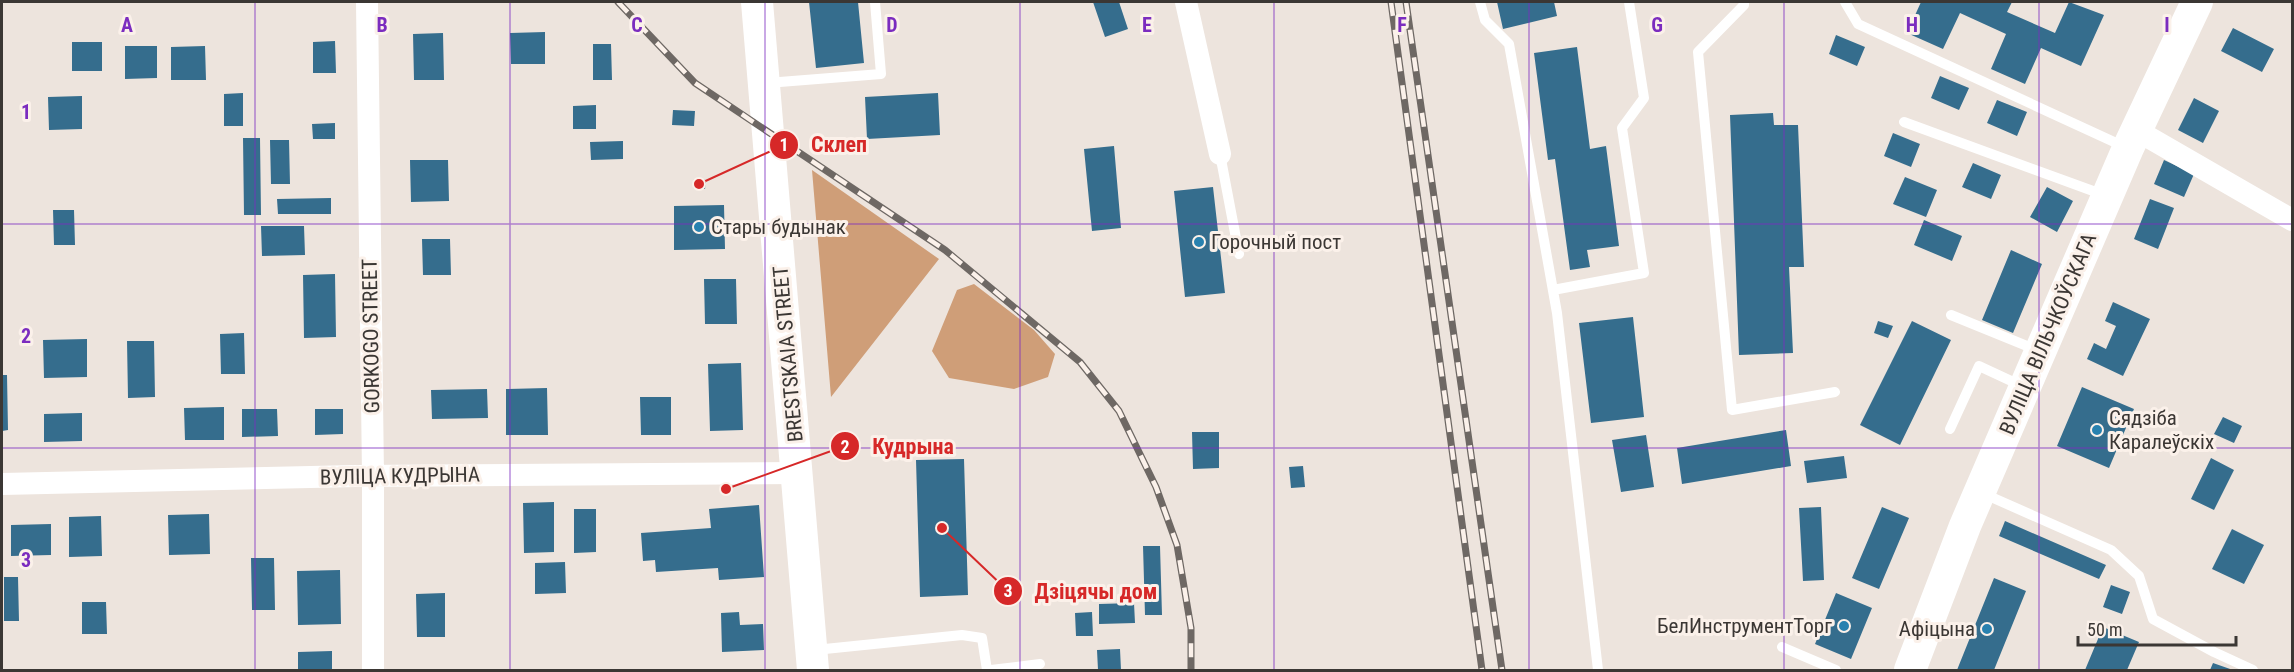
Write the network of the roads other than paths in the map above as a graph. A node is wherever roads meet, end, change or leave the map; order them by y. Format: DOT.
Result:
graph roads {
  1 [pos="367,2"];
  2 [pos="757,2"];
  3 [pos="875,2"];
  4 [pos="1186,2"];
  5 [pos="1480,2"];
  6 [pos="1629,2"];
  7 [pos="1744,2"];
  8 [pos="1845,2"];
  9 [pos="2197,2"];
  10 [pos="764,83"];
  11 [pos="1904,122"];
  12 [pos="2132,139"];
  13 [pos="1220,154"];
  14 [pos="2107,196"];
  15 [pos="2292,220"];
  16 [pos="1239,254"];
  17 [pos="1553,290"];
  18 [pos="1950,315"];
  19 [pos="2041,352"];
  20 [pos="2025,387"];
  21 [pos="1835,392"];
  22 [pos="1950,429"];
  23 [pos="798,473"];
  24 [pos="373,476"];
  25 [pos="2,484"];
  26 [pos="1979,492"];
  27 [pos="1782,647"];
  28 [pos="812,660"];
  29 [pos="1040,664"];
  30 [pos="373,670"];
  31 [pos="989,670"];
  32 [pos="1598,670"];
  33 [pos="1836,670"];
  34 [pos="1910,670"];
  35 [pos="2253,670"];
  1 -- 24 [label="street, GORKOGO STREET"];
  2 -- 10 [label="main road, BRESTSKAIA STREET"];
  3 -- 10 [label="lane"];
  4 -- 13 [label="street"];
  5 -- 17 [label="lane"];
  6 -- 17 [label="lane"];
  7 -- 21 [label="lane"];
  8 -- 12 [label="lane"];
  9 -- 12 [label="main road, ВУЛІЦА ВІЛЬЧКОЎСКАГА"];
  10 -- 23 [label="main road, BRESTSKAIA STREET"];
  11 -- 14 [label="lane"];
  12 -- 14 [label="main road, ВУЛІЦА ВІЛЬЧКОЎСКАГА"];
  12 -- 15 [label="street"];
  13 -- 16 [label="lane"];
  14 -- 19 [label="main road, ВУЛІЦА ВІЛЬЧКОЎСКАГА"];
  17 -- 32 [label="lane"];
  18 -- 19 [label="lane"];
  19 -- 20 [label="main road, ВУЛІЦА ВІЛЬЧКОЎСКАГА"];
  20 -- 22 [label="lane"];
  20 -- 26 [label="main road, ВУЛІЦА ВІЛЬЧКОЎСКАГА"];
  23 -- 24 [label="street, ВУЛІЦА КУДРЫНА"];
  23 -- 28 [label="main road, BRESTSKAIA STREET"];
  24 -- 25 [label="street, ВУЛІЦА КУДРЫНА"];
  24 -- 30 [label="street, GORKOGO STREET"];
  26 -- 34 [label="main road, ВУЛІЦА ВІЛЬЧКОЎСКАГА"];
  26 -- 35 [label="lane"];
  27 -- 33 [label="lane"];
  28 -- 31 [label="lane"];
  29 -- 31 [label="lane"];
}
